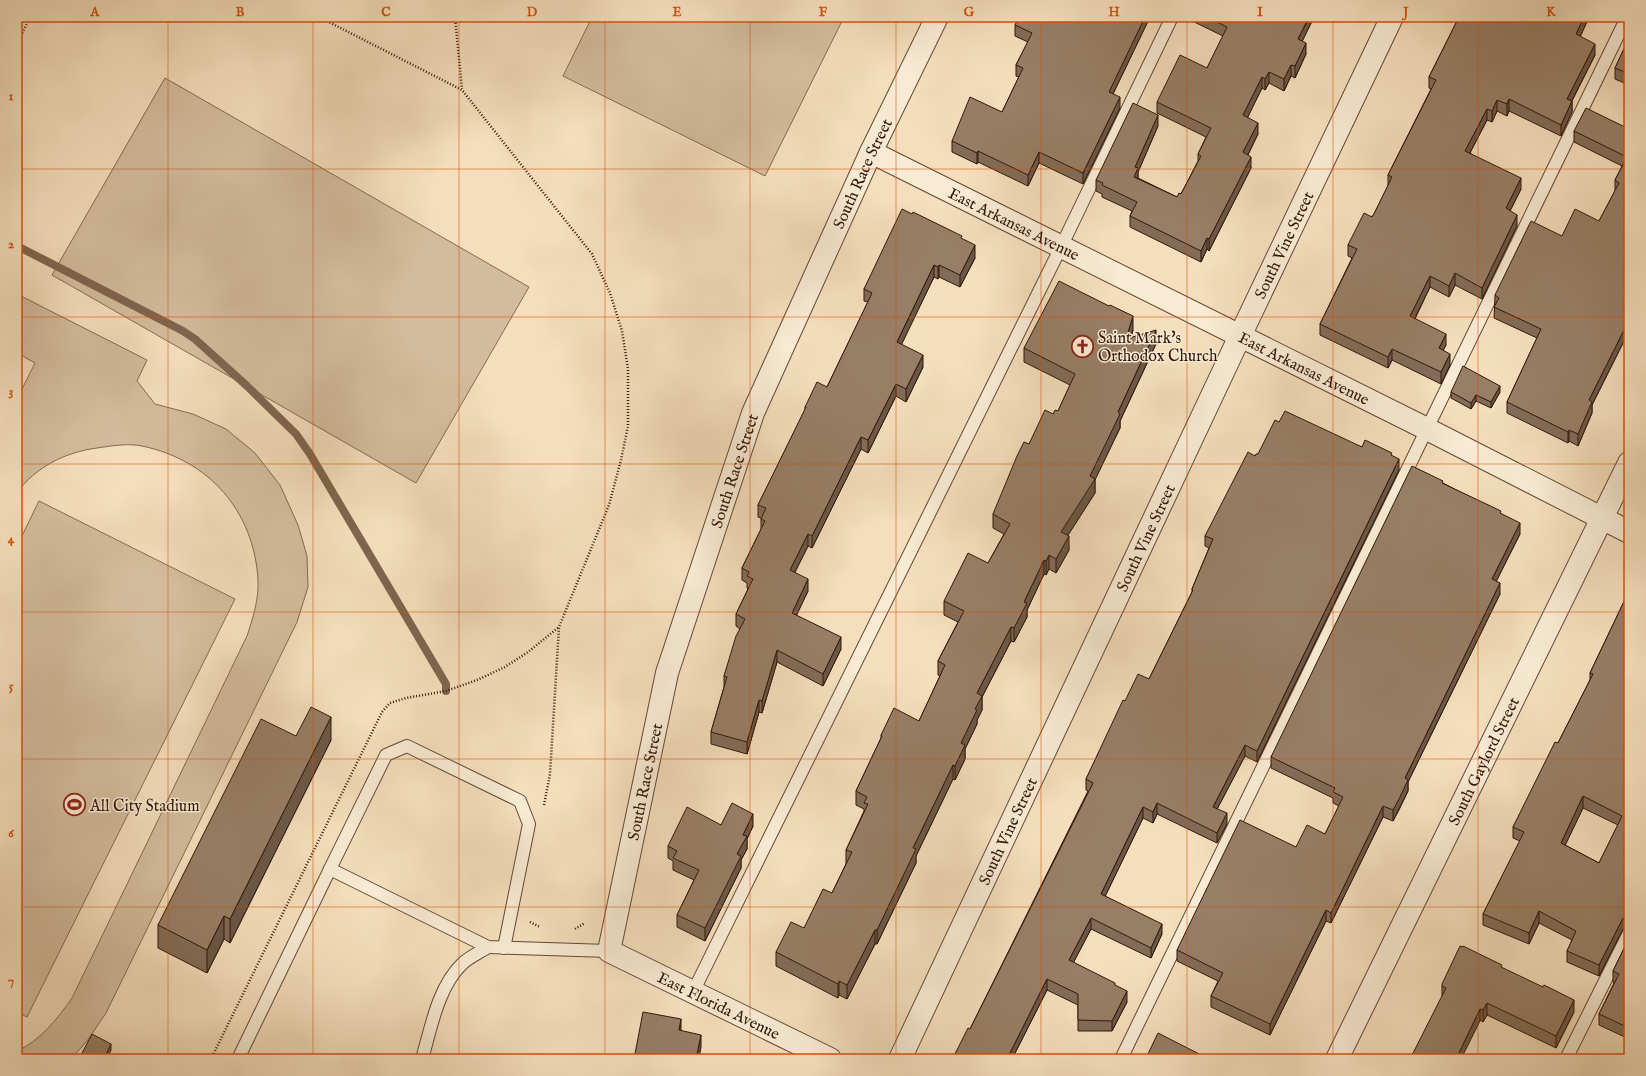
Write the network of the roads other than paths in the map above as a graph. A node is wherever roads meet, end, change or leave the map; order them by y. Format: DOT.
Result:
graph roads {
  1 [pos="937,17"];
  2 [pos="1172,17"];
  3 [pos="1392,17"];
  4 [pos="1626,17"];
  5 [pos="871,152"];
  6 [pos="1061,247"];
  7 [pos="1240,336"];
  8 [pos="1427,429"];
  9 [pos="1629,464"];
  10 [pos="1602,519"];
  11 [pos="1629,532"];
  12 [pos="330,869"];
  13 [pos="1629,933"];
  14 [pos="488,947"];
  15 [pos="504,948"];
  16 [pos="609,951"];
  17 [pos="693,992"];
  18 [pos="238,1059"];
  19 [pos="422,1059"];
  20 [pos="830,1059"];
  21 [pos="900,1059"];
  22 [pos="1120,1059"];
  23 [pos="1337,1059"];
  24 [pos="1566,1059"];
  1 -- 5 [label="street, South Race Street"];
  2 -- 6 [label="lane"];
  3 -- 7 [label="street, South Vine Street"];
  4 -- 8 [label="lane"];
  5 -- 6 [label="street, East Arkansas Avenue"];
  5 -- 16 [label="street, South Race Street"];
  6 -- 7 [label="street, East Arkansas Avenue"];
  6 -- 17 [label="lane"];
  7 -- 8 [label="street, East Arkansas Avenue"];
  7 -- 21 [label="street, South Vine Street"];
  8 -- 10 [label="street, East Arkansas Avenue"];
  8 -- 22 [label="lane"];
  9 -- 10 [label="street, South Gaylord Street"];
  10 -- 11 [label="street, East Arkansas Avenue"];
  10 -- 23 [label="street, South Gaylord Street"];
  12 -- 14 [label="lane"];
  12 -- 15 [label="lane"];
  12 -- 18 [label="lane"];
  13 -- 24 [label="lane"];
  14 -- 15 [label="lane"];
  14 -- 19 [label="lane"];
  15 -- 16 [label="lane"];
  16 -- 17 [label="street, East Florida Avenue"];
  17 -- 20 [label="street, East Florida Avenue"];
}
